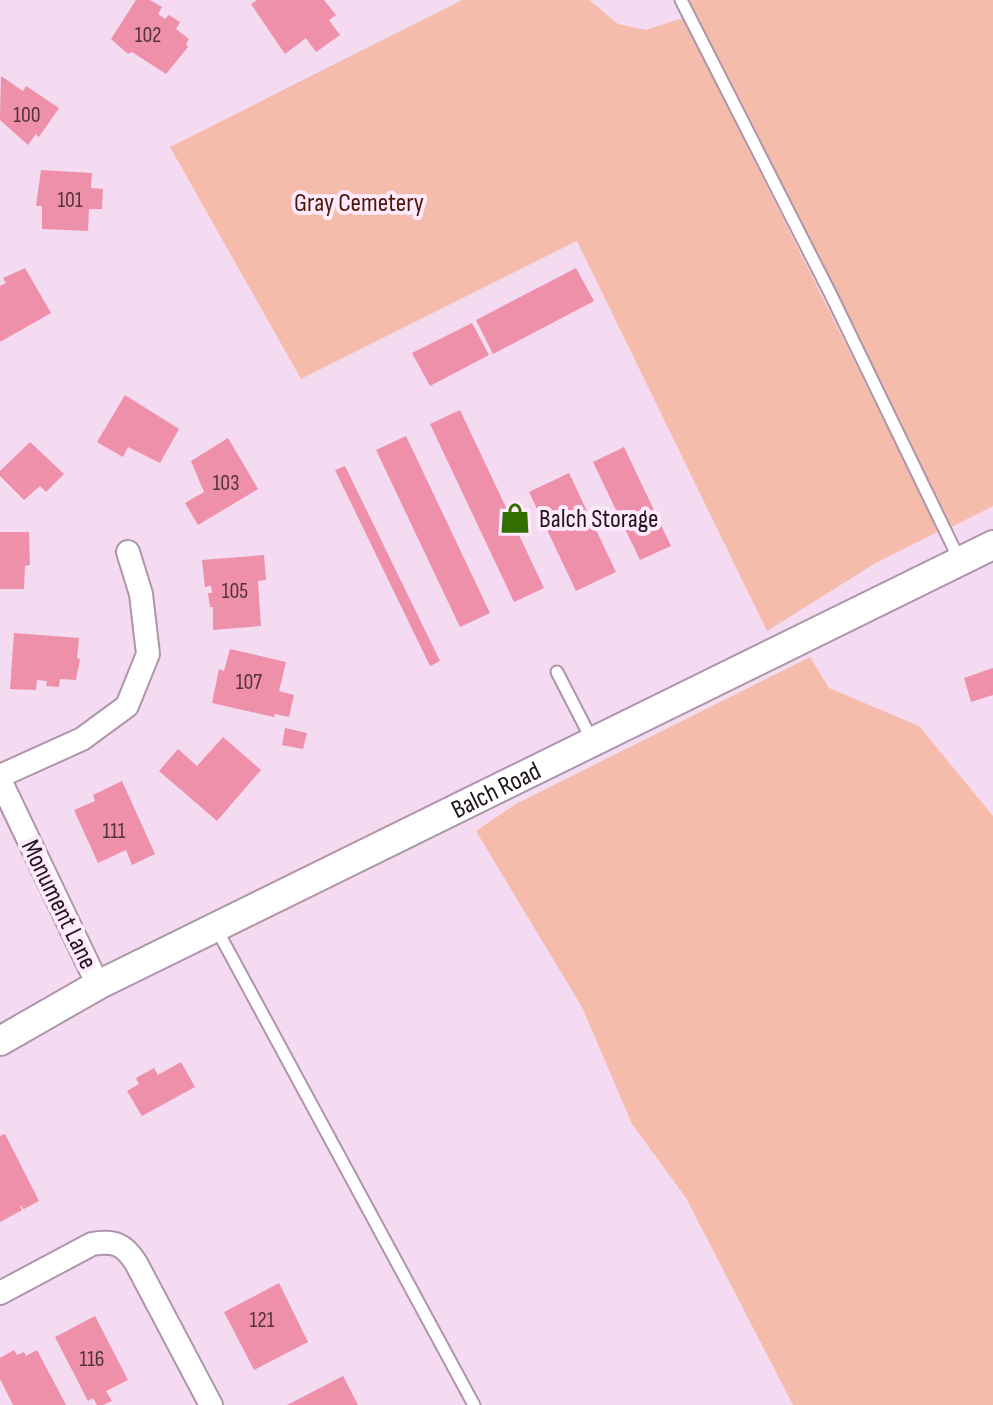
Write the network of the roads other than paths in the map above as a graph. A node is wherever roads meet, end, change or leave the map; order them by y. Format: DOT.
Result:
graph roads {
  1 [pos="681,0"];
  2 [pos="993,545"];
  3 [pos="128,552"];
  4 [pos="960,561"];
  5 [pos="557,672"];
  6 [pos="593,743"];
  7 [pos="0,778"];
  8 [pos="216,928"];
  9 [pos="98,985"];
  10 [pos="0,1041"];
  11 [pos="0,1293"];
  12 [pos="211,1405"];
  13 [pos="474,1405"];
  1 -- 4 [label="lane"];
  2 -- 4 [label="street, Balch Road"];
  3 -- 7 [label="street"];
  4 -- 6 [label="street, Balch Road"];
  5 -- 6 [label="lane"];
  6 -- 8 [label="street, Balch Road"];
  7 -- 9 [label="street, Monument Lane"];
  8 -- 9 [label="street, Balch Road"];
  8 -- 13 [label="lane"];
  9 -- 10 [label="street, Balch Road"];
  11 -- 12 [label="street"];
}
